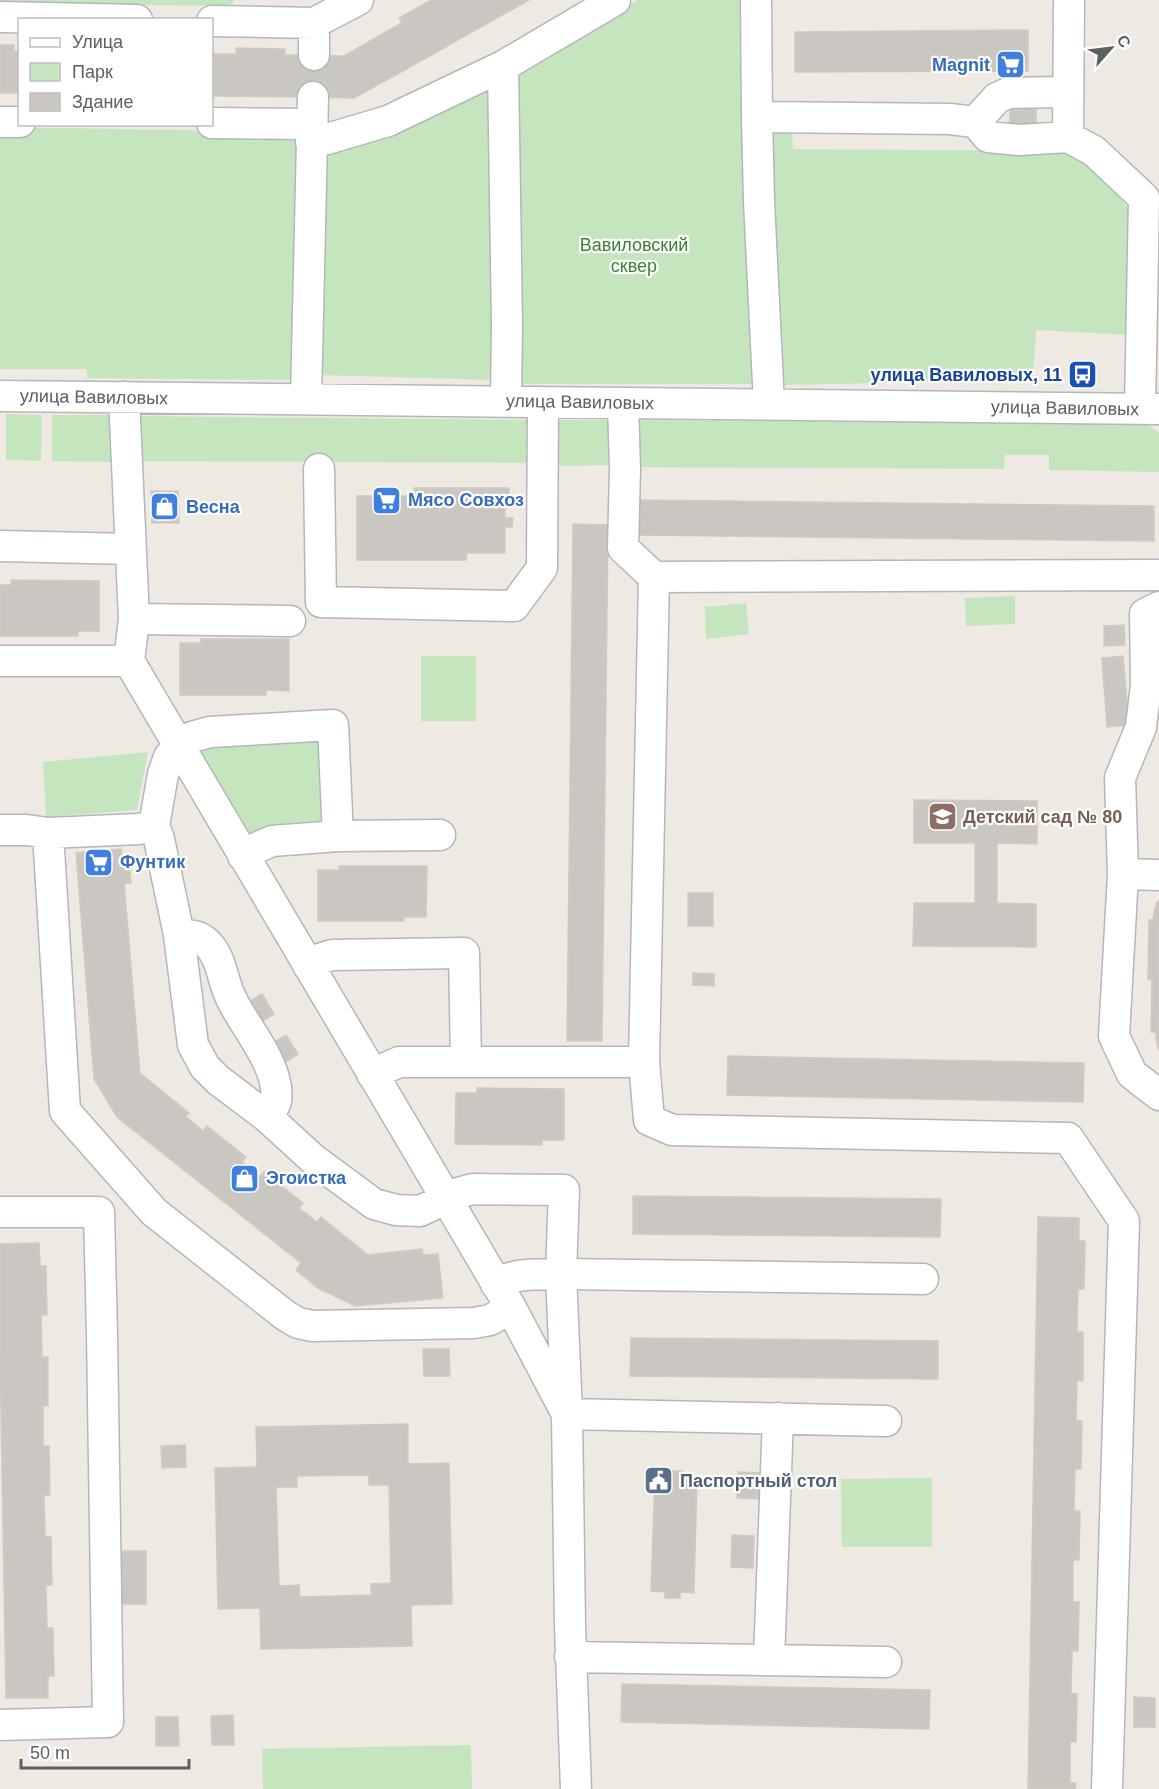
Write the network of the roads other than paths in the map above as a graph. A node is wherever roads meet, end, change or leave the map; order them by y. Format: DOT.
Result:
graph roads {
  1 [pos="357,0"];
  2 [pos="615,0"];
  3 [pos="756,0"];
  4 [pos="1069,0"];
  5 [pos="0,16"];
  6 [pos="68,18"];
  7 [pos="213,21"];
  8 [pos="314,23"];
  9 [pos="314,55"];
  10 [pos="503,66"];
  11 [pos="1068,92"];
  12 [pos="757,117"];
  13 [pos="311,121"];
  14 [pos="0,122"];
  15 [pos="18,122"];
  16 [pos="975,122"];
  17 [pos="213,123"];
  18 [pos="1068,137"];
  19 [pos="0,396"];
  20 [pos="124,397"];
  21 [pos="306,399"];
  22 [pos="506,401"];
  23 [pos="543,402"];
  24 [pos="0,403"];
  25 [pos="623,403"];
  26 [pos="769,404"];
  27 [pos="1149,408"];
  28 [pos="319,469"];
  29 [pos="1,544"];
  30 [pos="130,549"];
  31 [pos="1159,575"];
  32 [pos="654,577"];
  33 [pos="1159,607"];
  34 [pos="134,619"];
  35 [pos="290,621"];
  36 [pos="0,661"];
  37 [pos="129,661"];
  38 [pos="1153,685"];
  39 [pos="178,746"];
  40 [pos="154,826"];
  41 [pos="0,830"];
  42 [pos="48,833"];
  43 [pos="440,835"];
  44 [pos="338,837"];
  45 [pos="243,856"];
  46 [pos="1123,874"];
  47 [pos="1159,875"];
  48 [pos="179,935"];
  49 [pos="308,965"];
  50 [pos="466,1061"];
  51 [pos="644,1062"];
  52 [pos="372,1074"];
  53 [pos="1159,1095"];
  54 [pos="267,1117"];
  55 [pos="446,1200"];
  56 [pos="0,1212"];
  57 [pos="99,1212"];
  58 [pos="154,1212"];
  59 [pos="561,1274"];
  60 [pos="923,1280"];
  61 [pos="503,1296"];
  62 [pos="567,1414"];
  63 [pos="777,1418"];
  64 [pos="886,1421"];
  65 [pos="570,1657"];
  66 [pos="769,1660"];
  67 [pos="886,1662"];
  68 [pos="0,1725"];
  69 [pos="576,1789"];
  70 [pos="1107,1789"];
  1 -- 8 [label="street"];
  2 -- 10 [label="street"];
  3 -- 12 [label="street"];
  4 -- 11 [label="street"];
  5 -- 6 [label="street"];
  7 -- 8 [label="street"];
  8 -- 9 [label="street"];
  10 -- 13 [label="street"];
  10 -- 22 [label="street"];
  11 -- 16 [label="street"];
  11 -- 18 [label="street"];
  12 -- 16 [label="street"];
  12 -- 26 [label="street"];
  13 -- 17 [label="street"];
  13 -- 21 [label="street"];
  14 -- 15 [label="street"];
  16 -- 18 [label="street"];
  18 -- 27 [label="street"];
  19 -- 20 [label="street, улица Вавиловых"];
  19 -- 24 [label="street"];
  20 -- 21 [label="street, улица Вавиловых"];
  20 -- 30 [label="street"];
  21 -- 22 [label="street, улица Вавиловых"];
  22 -- 23 [label="street, улица Вавиловых"];
  23 -- 25 [label="street, улица Вавиловых"];
  23 -- 28 [label="street"];
  25 -- 26 [label="street, улица Вавиловых"];
  25 -- 32 [label="street"];
  26 -- 27 [label="street, улица Вавиловых"];
  29 -- 30 [label="street"];
  30 -- 34 [label="street"];
  31 -- 32 [label="street"];
  32 -- 51 [label="street"];
  33 -- 38 [label="street"];
  34 -- 35 [label="street"];
  34 -- 37 [label="street"];
  36 -- 37 [label="street"];
  37 -- 39 [label="street"];
  38 -- 46 [label="street"];
  39 -- 40 [label="street"];
  39 -- 44 [label="street"];
  39 -- 45 [label="street"];
  40 -- 42 [label="street"];
  40 -- 48 [label="street"];
  41 -- 42 [label="street"];
  42 -- 58 [label="street"];
  43 -- 44 [label="street"];
  44 -- 45 [label="street"];
  45 -- 49 [label="street"];
  46 -- 47 [label="street"];
  46 -- 53 [label="street"];
  48 -- 54 [label="street"];
  48 -- 54 [label="street"];
  49 -- 50 [label="street"];
  49 -- 52 [label="street"];
  50 -- 51 [label="street"];
  50 -- 52 [label="street"];
  51 -- 70 [label="street"];
  52 -- 55 [label="street"];
  54 -- 55 [label="street"];
  55 -- 59 [label="street"];
  55 -- 61 [label="street"];
  56 -- 57 [label="street"];
  57 -- 58 [label="street"];
  57 -- 68 [label="street"];
  58 -- 61 [label="street"];
  59 -- 60 [label="street"];
  59 -- 61 [label="street"];
  59 -- 62 [label="street"];
  61 -- 62 [label="street"];
  62 -- 63 [label="street"];
  62 -- 65 [label="street"];
  63 -- 64 [label="street"];
  63 -- 66 [label="street"];
  65 -- 66 [label="street"];
  65 -- 69 [label="street"];
  66 -- 67 [label="street"];
}
